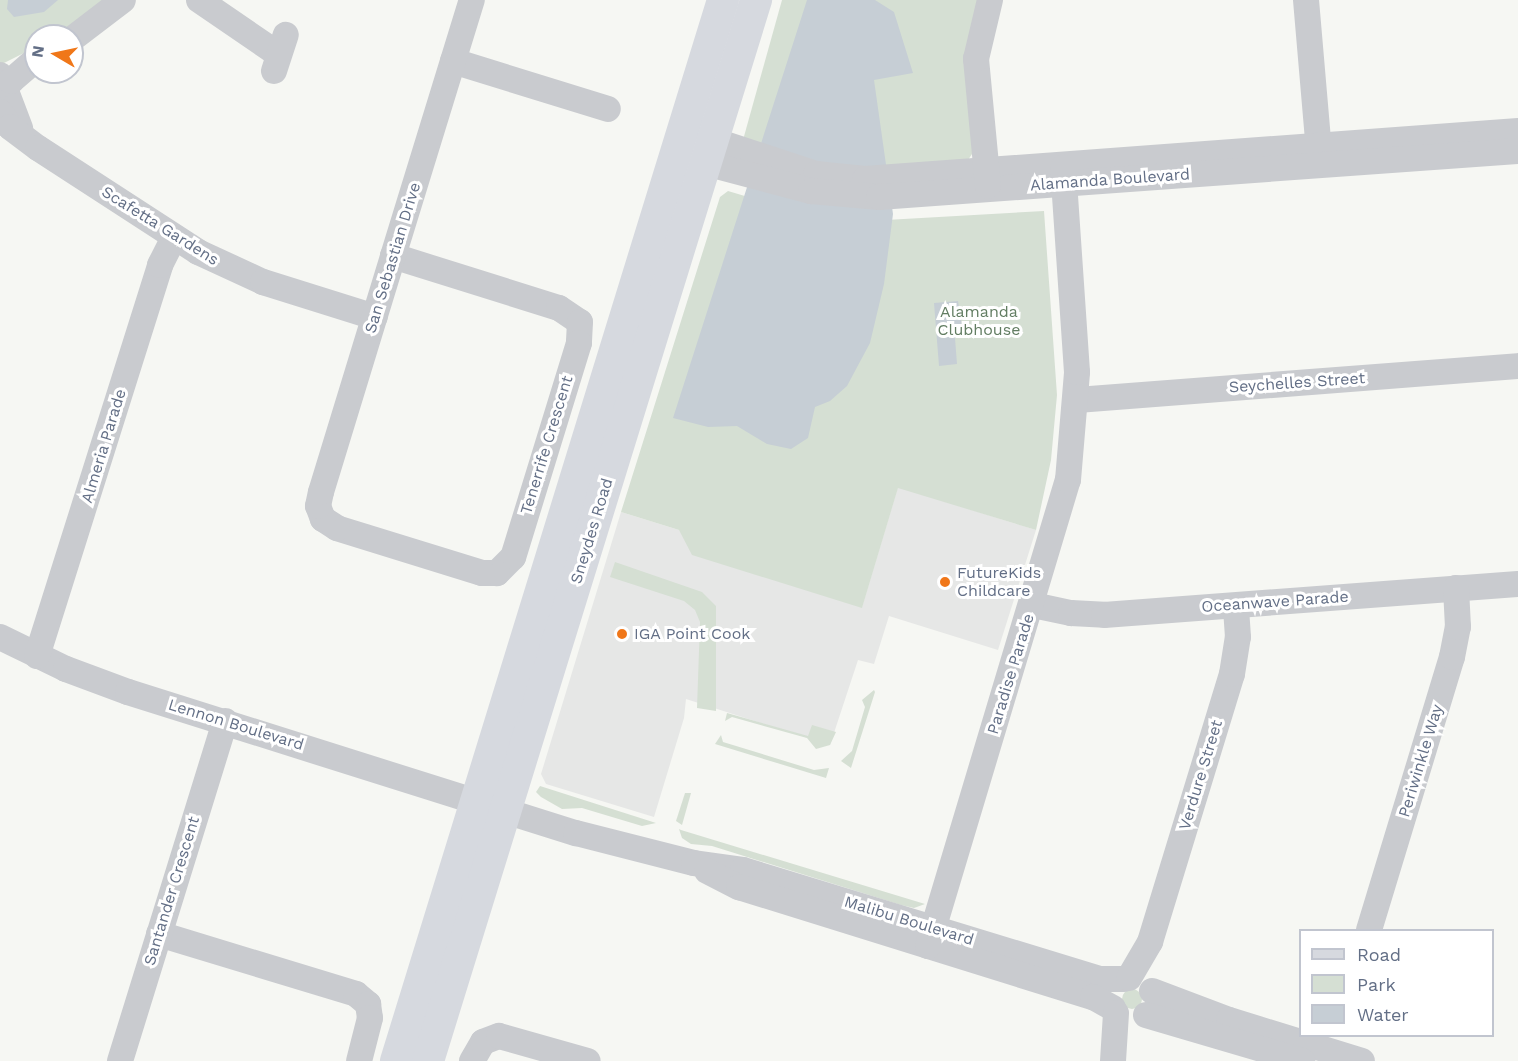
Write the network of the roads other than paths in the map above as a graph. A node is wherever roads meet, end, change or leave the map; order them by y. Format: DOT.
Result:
graph roads {
  1 [pos="123,0"];
  2 [pos="200,0"];
  3 [pos="472,0"];
  4 [pos="723,0"];
  5 [pos="756,0"];
  6 [pos="990,0"];
  7 [pos="1306,0"];
  8 [pos="84,30"];
  9 [pos="280,53"];
  10 [pos="24,61"];
  11 [pos="453,61"];
  12 [pos="24,66"];
  13 [pos="1,78"];
  14 [pos="611,111"];
  15 [pos="0,112"];
  16 [pos="1518,131"];
  17 [pos="23,136"];
  18 [pos="679,142"];
  19 [pos="1518,150"];
  20 [pos="709,152"];
  21 [pos="1320,155"];
  22 [pos="1063,173"];
  23 [pos="987,180"];
  24 [pos="174,238"];
  25 [pos="393,256"];
  26 [pos="375,317"];
  27 [pos="1518,366"];
  28 [pos="1077,400"];
  29 [pos="321,515"];
  30 [pos="1518,584"];
  31 [pos="1456,588"];
  32 [pos="1033,605"];
  33 [pos="1236,606"];
  34 [pos="0,637"];
  35 [pos="37,656"];
  36 [pos="225,721"];
  37 [pos="491,806"];
  38 [pos="1369,929"];
  39 [pos="159,934"];
  40 [pos="931,937"];
  41 [pos="1133,999"];
  42 [pos="1332,1049"];
  43 [pos="1114,1058"];
  44 [pos="120,1061"];
  45 [pos="359,1061"];
  46 [pos="396,1061"];
  47 [pos="428,1061"];
  48 [pos="472,1061"];
  49 [pos="588,1061"];
  50 [pos="1302,1061"];
  51 [pos="1362,1061"];
  1 -- 8 [label="street"];
  2 -- 9 [label="street"];
  3 -- 11 [label="street, San Sebastian Drive"];
  4 -- 18 [label="main road, Sneydes Road"];
  5 -- 20 [label="main road, Sneydes Road"];
  6 -- 23 [label="street"];
  7 -- 21 [label="street"];
  10 -- 13 [label="street"];
  11 -- 14 [label="street"];
  11 -- 25 [label="street, San Sebastian Drive"];
  12 -- 13 [label="street"];
  13 -- 17 [label="street"];
  15 -- 17 [label="street, Scafetta Gardens"];
  16 -- 21 [label="street, Alamanda Boulevard"];
  17 -- 24 [label="street, Scafetta Gardens"];
  18 -- 20 [label="main road"];
  18 -- 37 [label="main road, Sneydes Road"];
  19 -- 21 [label="street, Alamanda Boulevard"];
  20 -- 23 [label="street, Alamanda Boulevard"];
  20 -- 37 [label="main road, Sneydes Road"];
  21 -- 22 [label="street, Alamanda Boulevard"];
  22 -- 23 [label="street, Alamanda Boulevard"];
  22 -- 28 [label="street, Paradise Parade"];
  24 -- 26 [label="street, Scafetta Gardens"];
  24 -- 35 [label="street, Almeria Parade"];
  25 -- 26 [label="street, San Sebastian Drive"];
  25 -- 29 [label="street, Tenerrife Crescent"];
  26 -- 29 [label="street, San Sebastian Drive"];
  27 -- 28 [label="street, Seychelles Street"];
  28 -- 32 [label="street, Paradise Parade"];
  30 -- 31 [label="street, Oceanwave Parade"];
  31 -- 33 [label="street, Oceanwave Parade"];
  31 -- 38 [label="street, Periwinkle Way"];
  32 -- 33 [label="street, Oceanwave Parade"];
  32 -- 40 [label="street, Paradise Parade"];
  33 -- 41 [label="street, Verdure Street"];
  34 -- 35 [label="street, Lennon Boulevard"];
  35 -- 36 [label="street, Lennon Boulevard"];
  36 -- 37 [label="street, Lennon Boulevard"];
  36 -- 39 [label="street, Santander Crescent"];
  37 -- 40 [label="street, Malibu Boulevard"];
  37 -- 46 [label="main road, Sneydes Road"];
  37 -- 47 [label="main road, Sneydes Road"];
  39 -- 44 [label="street, Santander Crescent"];
  39 -- 45 [label="street"];
  40 -- 41 [label="street, Malibu Boulevard"];
  41 -- 42 [label="street, Malibu Boulevard"];
  41 -- 43 [label="street, Verdure Street"];
  41 -- 50 [label="street, Malibu Boulevard"];
  42 -- 51 [label="street, Malibu Boulevard"];
  48 -- 49 [label="street"];
}
